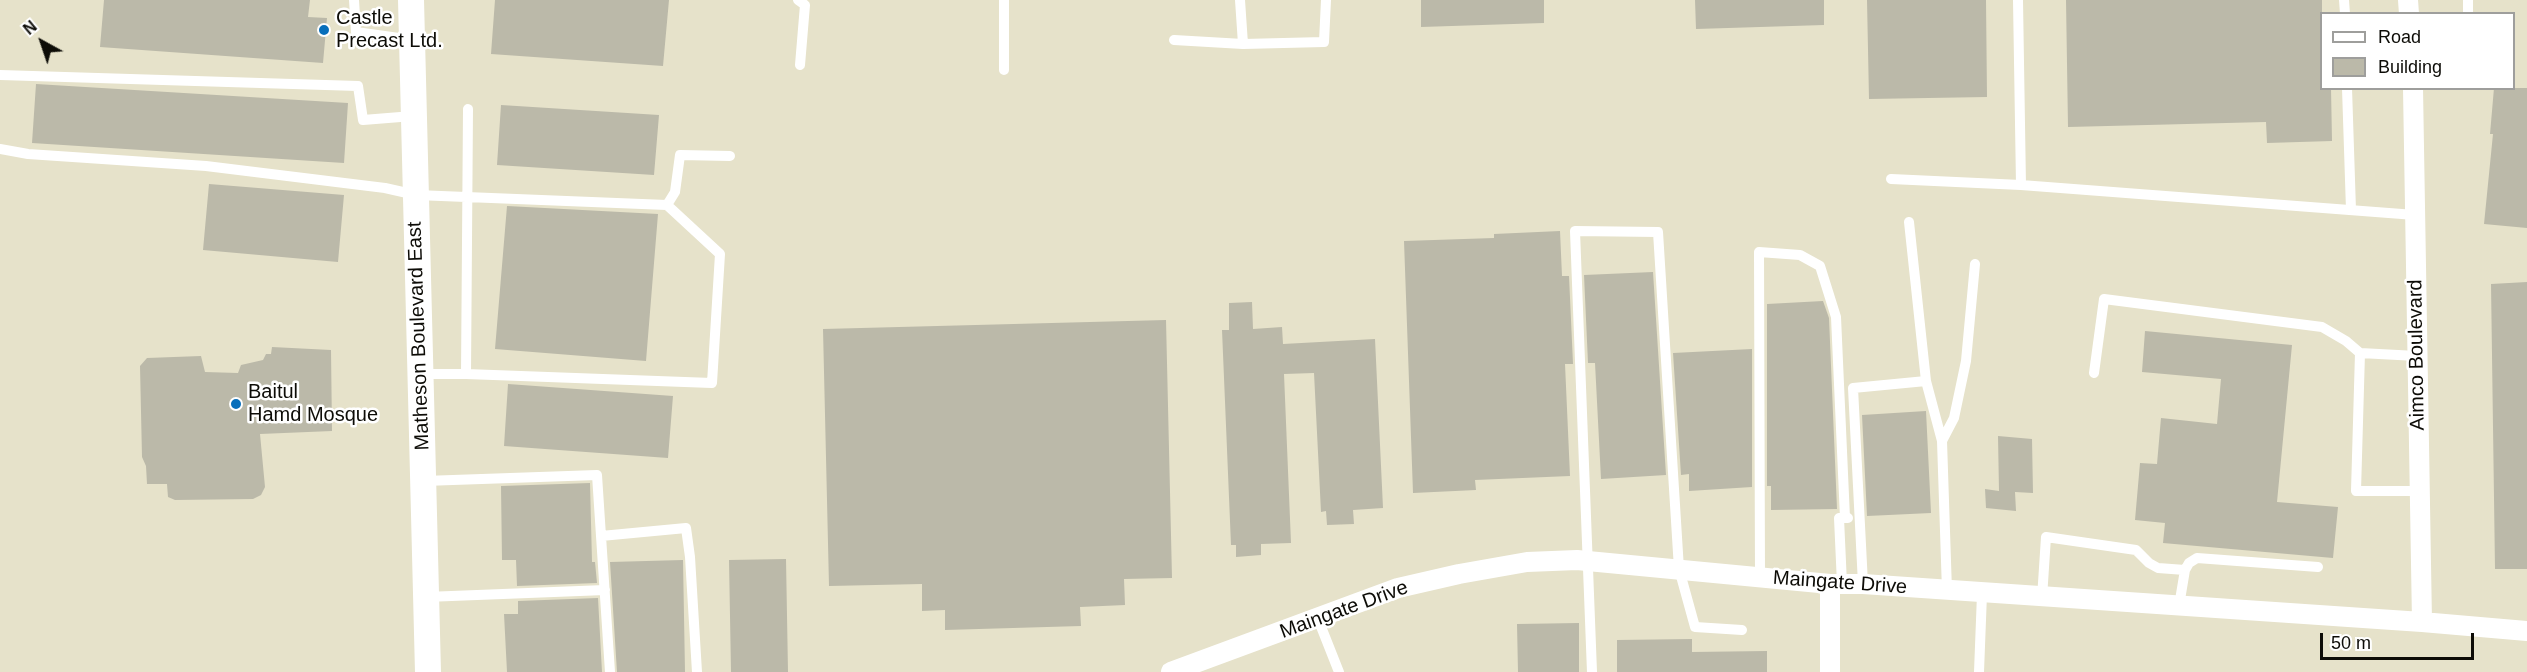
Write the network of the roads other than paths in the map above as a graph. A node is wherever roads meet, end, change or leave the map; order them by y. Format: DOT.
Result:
graph roads {
  1 [pos="354,0"];
  2 [pos="411,0"];
  3 [pos="798,0"];
  4 [pos="1004,0"];
  5 [pos="1240,0"];
  6 [pos="1326,0"];
  7 [pos="2018,0"];
  8 [pos="413,40"];
  9 [pos="1174,40"];
  10 [pos="1243,44"];
  11 [pos="800,65"];
  12 [pos="1004,70"];
  13 [pos="0,75"];
  14 [pos="2347,90"];
  15 [pos="2413,90"];
  16 [pos="468,109"];
  17 [pos="414,116"];
  18 [pos="0,149"];
  19 [pos="730,156"];
  20 [pos="1891,178"];
  21 [pos="2020,185"];
  22 [pos="416,195"];
  23 [pos="466,197"];
  24 [pos="667,205"];
  25 [pos="2351,210"];
  26 [pos="2415,215"];
  27 [pos="1909,222"];
  28 [pos="1975,264"];
  29 [pos="2360,353"];
  30 [pos="2417,356"];
  31 [pos="2094,373"];
  32 [pos="420,374"];
  33 [pos="466,374"];
  34 [pos="1926,381"];
  35 [pos="1942,441"];
  36 [pos="423,481"];
  37 [pos="2420,491"];
  38 [pos="1845,518"];
  39 [pos="1860,520"];
  40 [pos="601,536"];
  41 [pos="1589,562"];
  42 [pos="2318,567"];
  43 [pos="1679,569"];
  44 [pos="2185,570"];
  45 [pos="1760,577"];
  46 [pos="1836,584"];
  47 [pos="1863,584"];
  48 [pos="605,590"];
  49 [pos="1947,591"];
  50 [pos="1982,594"];
  51 [pos="426,597"];
  52 [pos="2042,598"];
  53 [pos="2179,606"];
  54 [pos="1318,619"];
  55 [pos="2422,622"];
  56 [pos="1742,630"];
  57 [pos="2527,631"];
  58 [pos="428,672"];
  59 [pos="610,672"];
  60 [pos="697,672"];
  61 [pos="1171,672"];
  62 [pos="1339,672"];
  63 [pos="1592,672"];
  64 [pos="1830,672"];
  65 [pos="1979,672"];
  1 -- 8 [label="lane"];
  2 -- 8 [label="street, Matheson Boulevard East"];
  3 -- 11 [label="lane"];
  4 -- 12 [label="lane"];
  5 -- 10 [label="lane"];
  6 -- 10 [label="lane"];
  7 -- 21 [label="lane"];
  8 -- 17 [label="street, Matheson Boulevard East"];
  9 -- 10 [label="lane"];
  13 -- 17 [label="lane"];
  14 -- 25 [label="lane"];
  15 -- 26 [label="street, Aimco Boulevard"];
  16 -- 23 [label="lane"];
  17 -- 22 [label="street, Matheson Boulevard East"];
  18 -- 22 [label="lane"];
  19 -- 24 [label="lane"];
  20 -- 21 [label="lane"];
  21 -- 25 [label="lane"];
  22 -- 23 [label="lane"];
  22 -- 32 [label="street, Matheson Boulevard East"];
  23 -- 24 [label="lane"];
  23 -- 33 [label="lane"];
  24 -- 33 [label="lane"];
  25 -- 26 [label="lane"];
  26 -- 30 [label="street, Aimco Boulevard"];
  27 -- 34 [label="lane"];
  28 -- 35 [label="lane"];
  29 -- 30 [label="lane"];
  29 -- 31 [label="lane"];
  29 -- 37 [label="lane"];
  30 -- 37 [label="street, Aimco Boulevard"];
  32 -- 33 [label="lane"];
  32 -- 36 [label="street, Matheson Boulevard East"];
  34 -- 35 [label="lane"];
  34 -- 39 [label="lane"];
  35 -- 49 [label="lane"];
  36 -- 40 [label="lane"];
  36 -- 51 [label="street, Matheson Boulevard East"];
  37 -- 55 [label="street, Aimco Boulevard"];
  38 -- 39 [label="lane"];
  38 -- 45 [label="lane"];
  38 -- 46 [label="lane"];
  39 -- 47 [label="lane"];
  40 -- 48 [label="lane"];
  40 -- 60 [label="lane"];
  41 -- 43 [label="street, Maingate Drive"];
  41 -- 43 [label="lane"];
  41 -- 54 [label="street, Maingate Drive"];
  41 -- 63 [label="lane"];
  42 -- 44 [label="lane"];
  43 -- 45 [label="street, Maingate Drive"];
  43 -- 56 [label="lane"];
  44 -- 52 [label="lane"];
  44 -- 53 [label="lane"];
  45 -- 46 [label="street, Maingate Drive"];
  46 -- 47 [label="street, Maingate Drive"];
  46 -- 64 [label="street"];
  47 -- 49 [label="street, Maingate Drive"];
  48 -- 51 [label="lane"];
  48 -- 59 [label="lane"];
  49 -- 50 [label="street, Maingate Drive"];
  50 -- 52 [label="street, Maingate Drive"];
  50 -- 65 [label="lane"];
  51 -- 58 [label="street, Matheson Boulevard East"];
  52 -- 53 [label="street, Maingate Drive"];
  53 -- 55 [label="street, Maingate Drive"];
  54 -- 61 [label="street, Maingate Drive"];
  54 -- 62 [label="lane"];
  55 -- 57 [label="street, Maingate Drive"];
}
